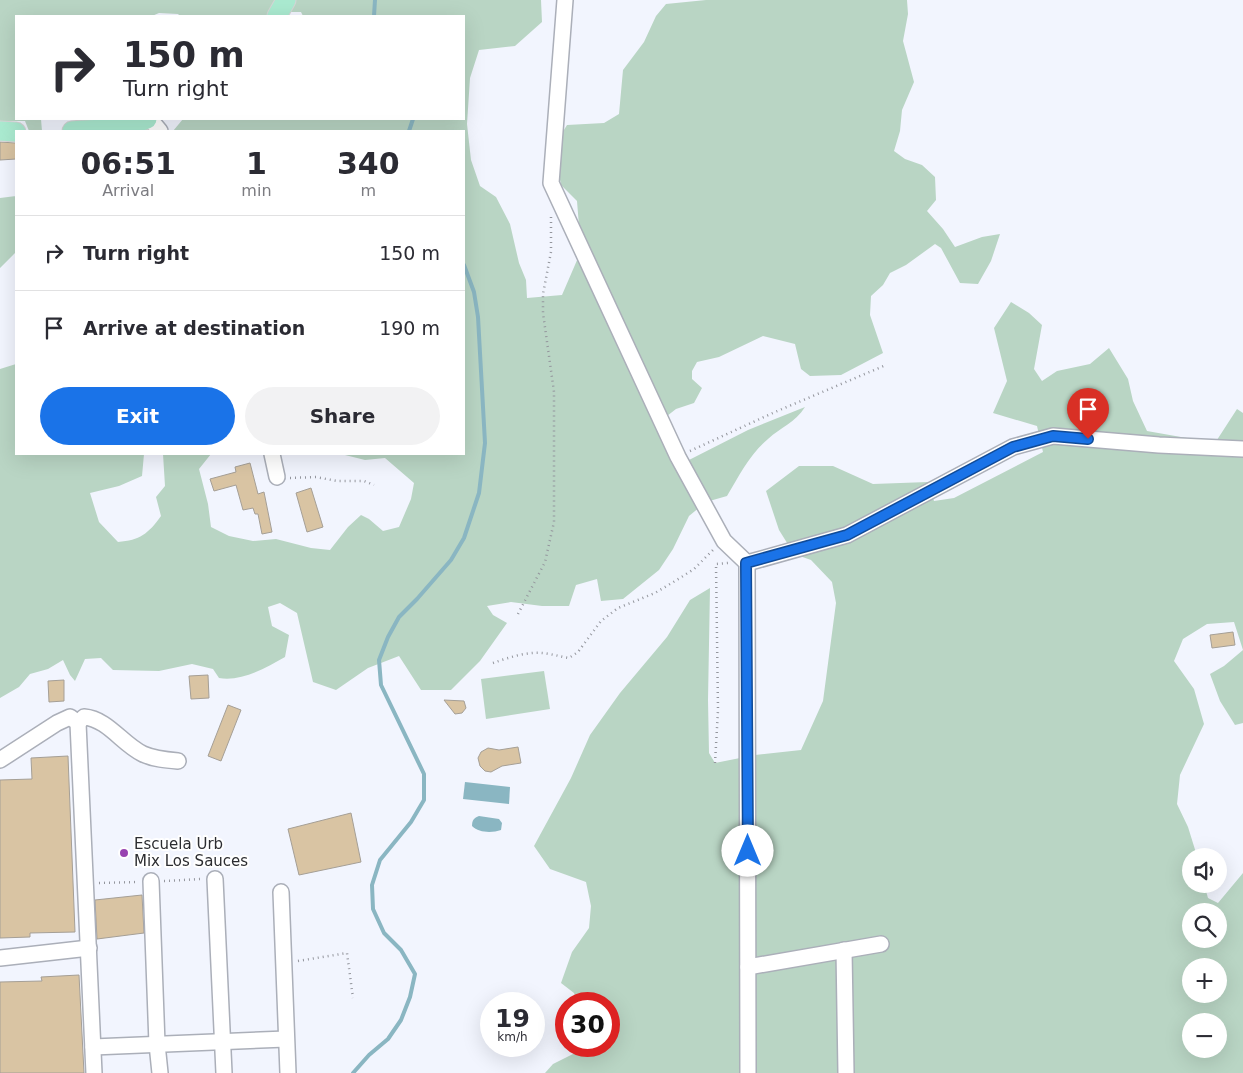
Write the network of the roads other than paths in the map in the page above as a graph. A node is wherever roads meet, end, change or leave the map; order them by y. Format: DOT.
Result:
graph roads {
  1 [pos="286,0"];
  2 [pos="565,0"];
  3 [pos="278,15"];
  4 [pos="142,123"];
  5 [pos="81,130"];
  6 [pos="158,130"];
  7 [pos="0,131"];
  8 [pos="15,132"];
  9 [pos="1243,449"];
  10 [pos="272,455"];
  11 [pos="277,477"];
  12 [pos="746,563"];
  13 [pos="78,722"];
  14 [pos="0,760"];
  15 [pos="178,761"];
  16 [pos="215,879"];
  17 [pos="151,881"];
  18 [pos="281,892"];
  19 [pos="881,944"];
  20 [pos="88,948"];
  21 [pos="844,950"];
  22 [pos="0,958"];
  23 [pos="748,967"];
  24 [pos="286,1039"];
  25 [pos="223,1041"];
  26 [pos="157,1044"];
  27 [pos="93,1047"];
  28 [pos="94,1073"];
  29 [pos="160,1073"];
  30 [pos="224,1073"];
  31 [pos="288,1073"];
  32 [pos="748,1073"];
  33 [pos="846,1073"];
  1 -- 3 [label="main road"];
  2 -- 12 [label="street"];
  4 -- 5 [label="main road"];
  4 -- 6 [label="street"];
  7 -- 8 [label="main road"];
  9 -- 12 [label="street"];
  10 -- 11 [label="street"];
  12 -- 23 [label="street"];
  13 -- 14 [label="street"];
  13 -- 15 [label="street"];
  13 -- 20 [label="street"];
  16 -- 25 [label="street"];
  17 -- 26 [label="street"];
  18 -- 24 [label="street"];
  19 -- 21 [label="street"];
  20 -- 22 [label="street"];
  20 -- 27 [label="street"];
  21 -- 23 [label="street"];
  21 -- 33 [label="street"];
  23 -- 32 [label="street"];
  24 -- 25 [label="street"];
  24 -- 31 [label="street"];
  25 -- 26 [label="street"];
  25 -- 30 [label="street"];
  26 -- 27 [label="street"];
  26 -- 29 [label="street"];
  27 -- 28 [label="street"];
}
